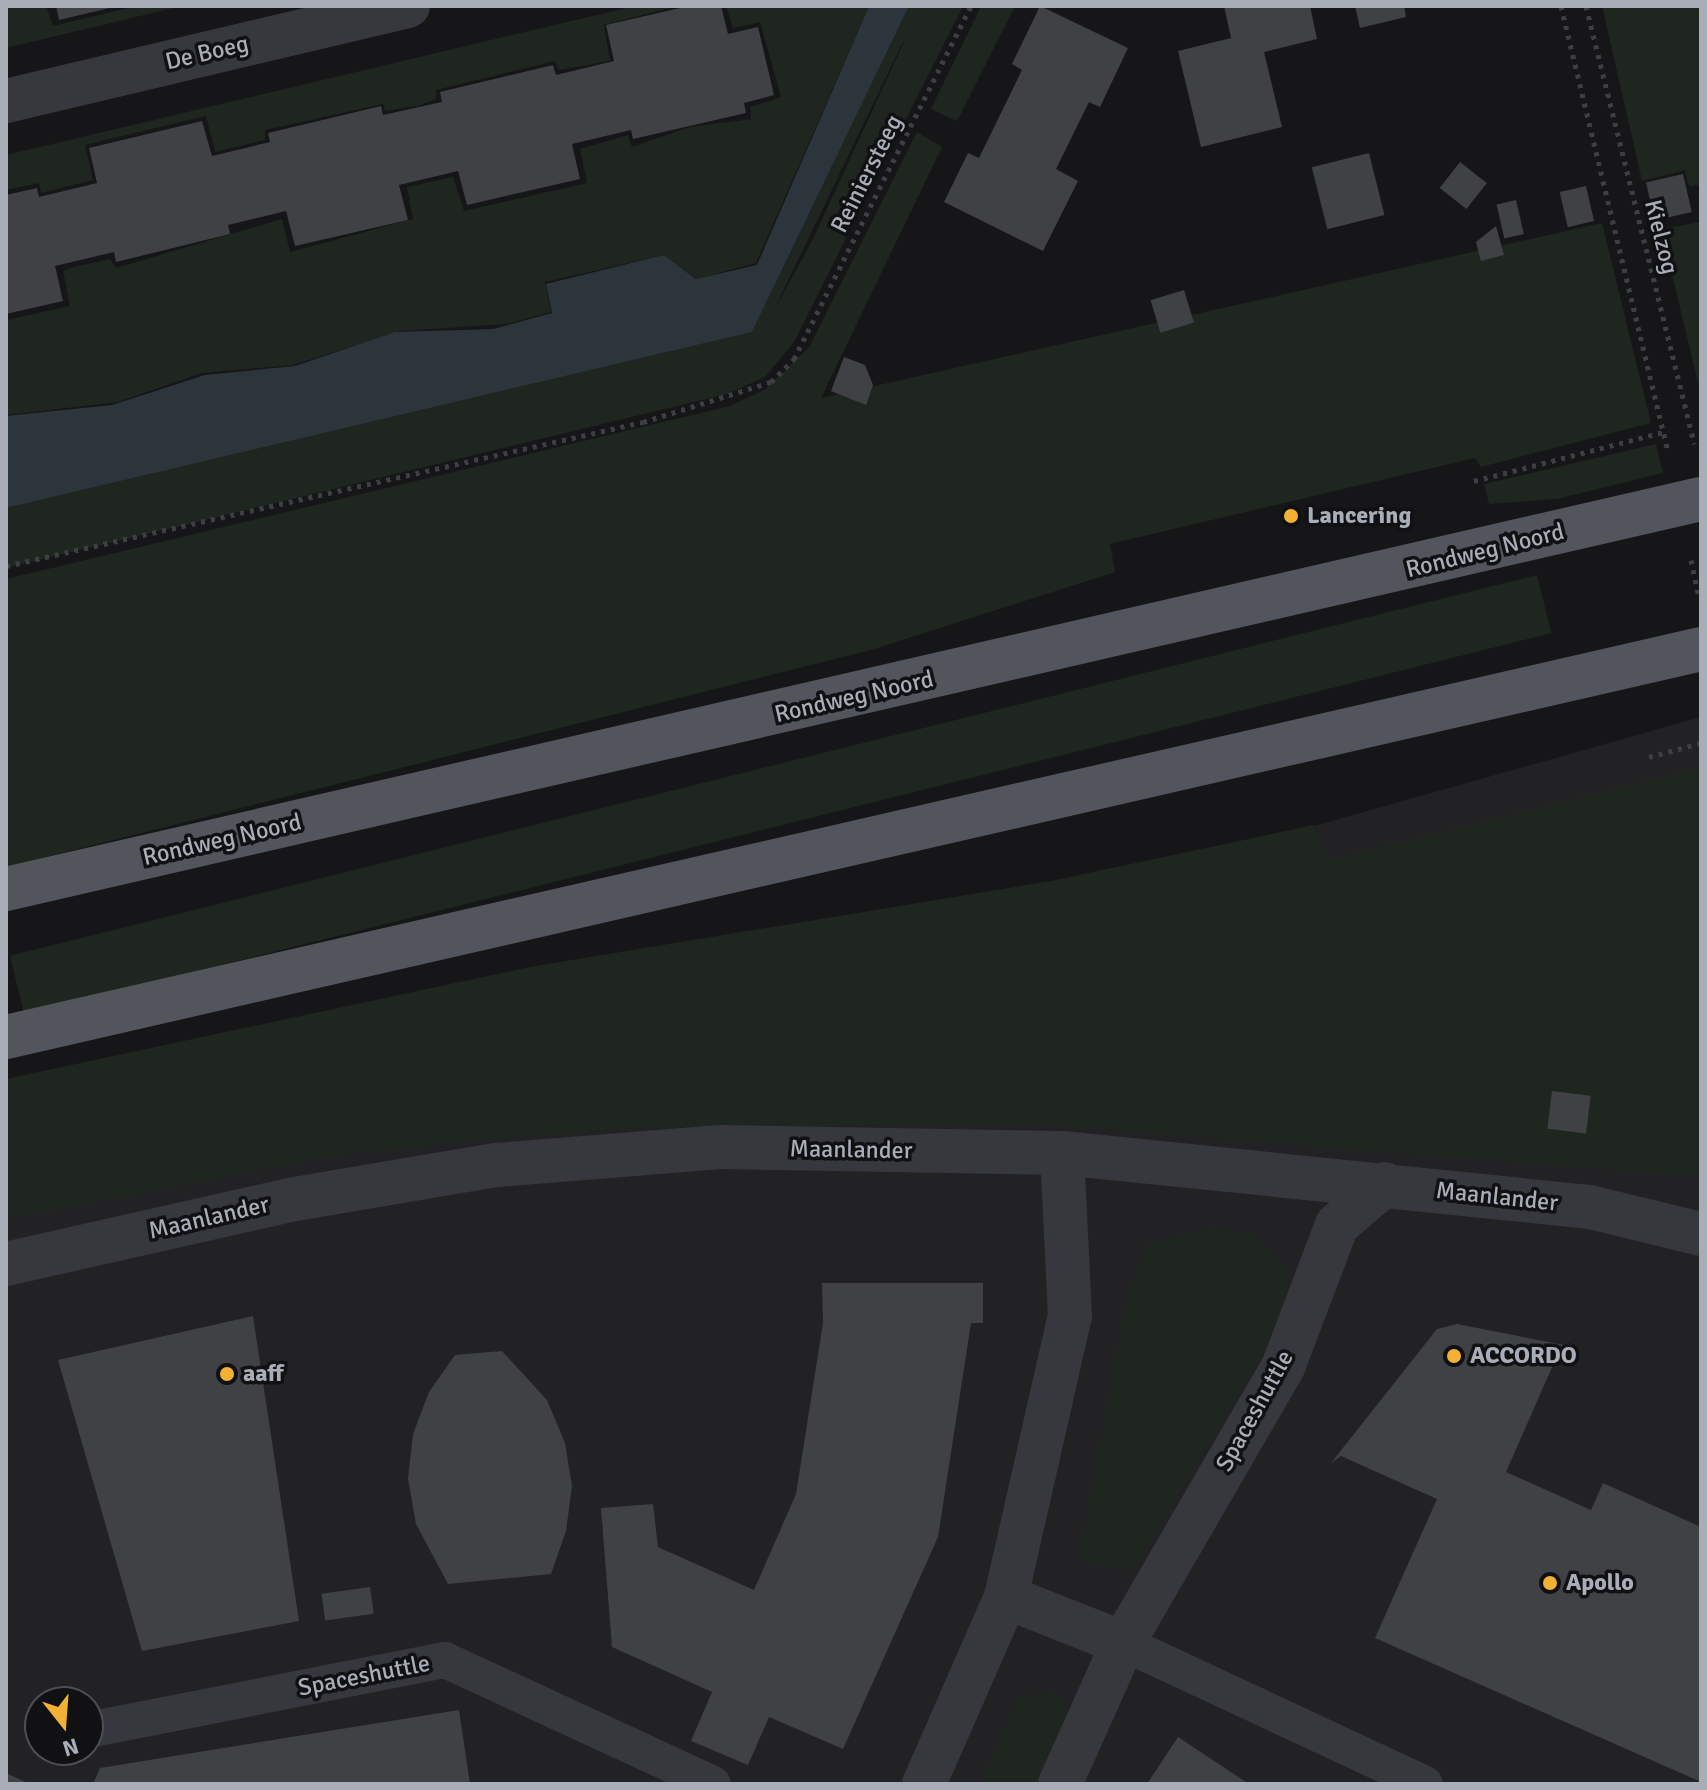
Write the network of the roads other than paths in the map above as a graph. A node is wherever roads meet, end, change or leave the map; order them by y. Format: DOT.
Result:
graph roads {
  1 [pos="408,6"];
  2 [pos="6,101"];
  3 [pos="1701,499"];
  4 [pos="1701,649"];
  5 [pos="6,889"];
  6 [pos="6,1037"];
  7 [pos="1062,1153"];
  8 [pos="1385,1184"];
  9 [pos="1701,1234"];
  10 [pos="6,1264"];
  11 [pos="1006,1597"];
  12 [pos="1123,1643"];
  13 [pos="104,1727"];
  14 [pos="713,1784"];
  15 [pos="924,1784"];
  16 [pos="1060,1784"];
  17 [pos="1425,1784"];
  1 -- 2 [label="street, De Boeg"];
  3 -- 5 [label="main road, Rondweg Noord"];
  4 -- 6 [label="main road"];
  7 -- 8 [label="street, Maanlander"];
  7 -- 10 [label="street, Maanlander"];
  7 -- 11 [label="street"];
  8 -- 9 [label="street, Maanlander"];
  8 -- 12 [label="street, Spaceshuttle"];
  11 -- 12 [label="street"];
  11 -- 15 [label="street"];
  12 -- 16 [label="street, Spaceshuttle"];
  12 -- 17 [label="lane"];
  13 -- 14 [label="lane, Spaceshuttle"];
}
